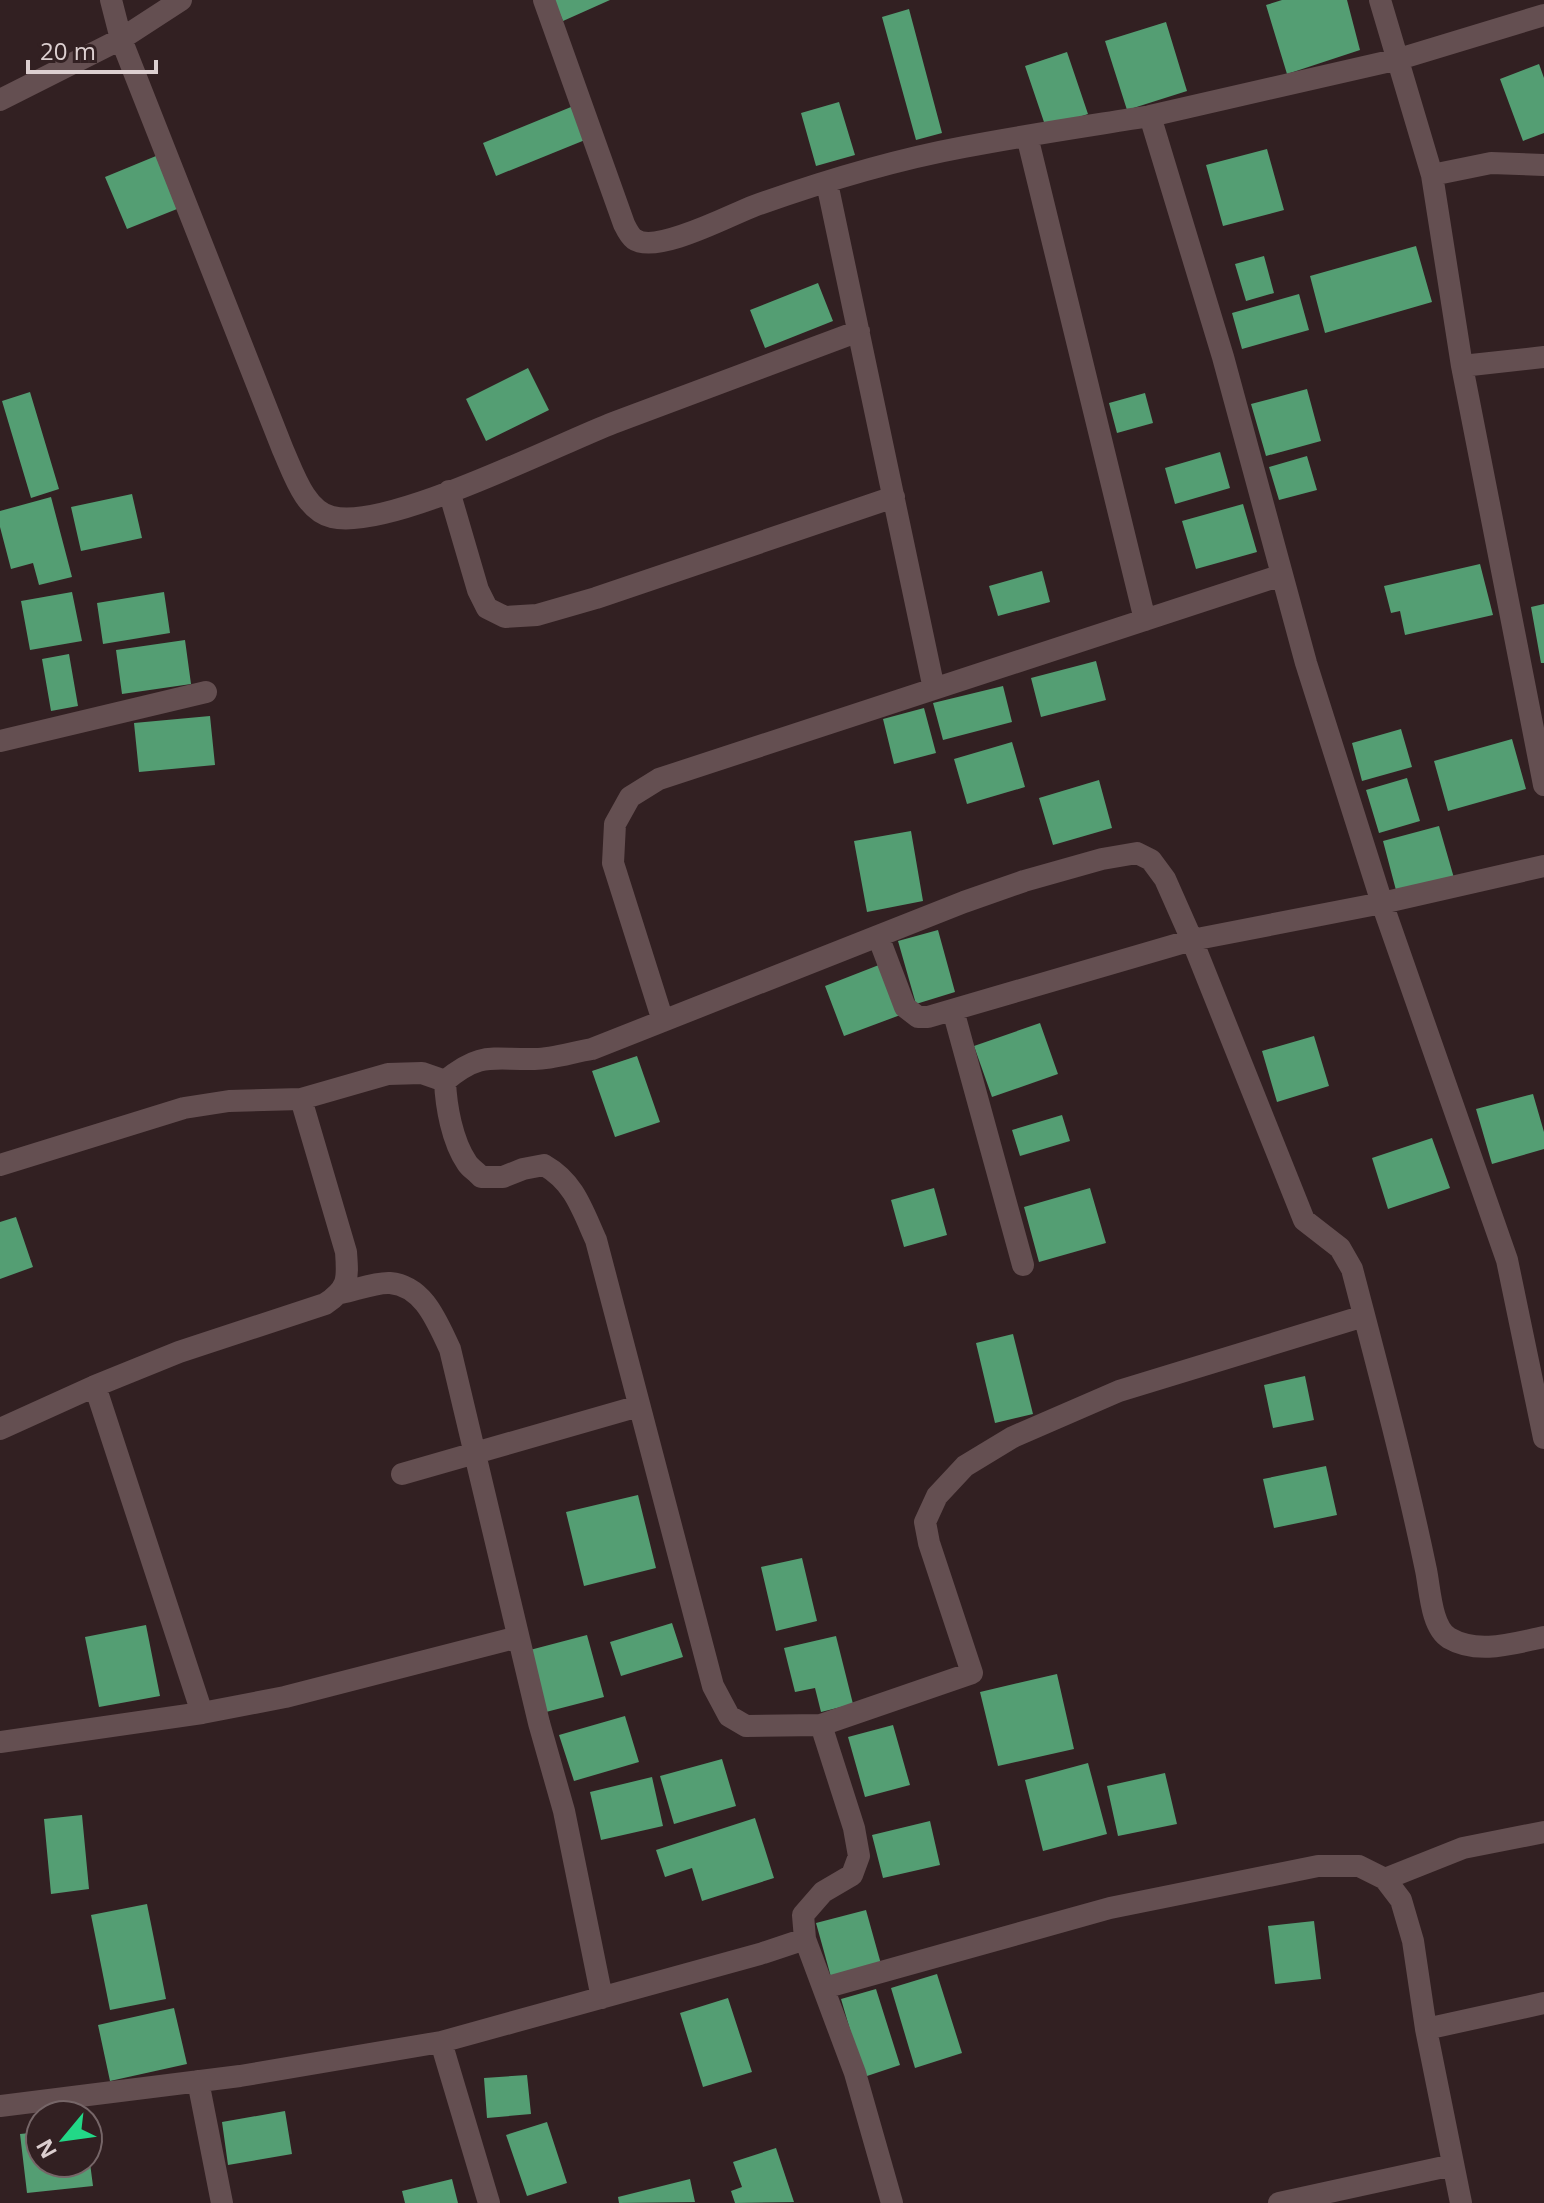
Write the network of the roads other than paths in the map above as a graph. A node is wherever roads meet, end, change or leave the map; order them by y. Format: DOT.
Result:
graph roads {
  1 [pos="111,0"];
  2 [pos="181,0"];
  3 [pos="544,0"];
  4 [pos="1380,0"];
  5 [pos="1544,15"];
  6 [pos="121,39"];
  7 [pos="1399,59"];
  8 [pos="0,100"];
  9 [pos="1150,116"];
  10 [pos="1027,136"];
  11 [pos="1544,165"];
  12 [pos="1432,175"];
  13 [pos="827,183"];
  14 [pos="859,331"];
  15 [pos="1544,357"];
  16 [pos="1462,366"];
  17 [pos="449,491"];
  18 [pos="894,497"];
  19 [pos="1282,575"];
  20 [pos="1145,620"];
  21 [pos="934,689"];
  22 [pos="206,692"];
  23 [pos="0,741"];
  24 [pos="1544,785"];
  25 [pos="1544,866"];
  26 [pos="1382,903"];
  27 [pos="878,936"];
  28 [pos="1192,940"];
  29 [pos="953,1010"];
  30 [pos="663,1021"];
  31 [pos="445,1081"];
  32 [pos="301,1099"];
  33 [pos="0,1165"];
  34 [pos="1023,1265"];
  35 [pos="341,1293"];
  36 [pos="1364,1316"];
  37 [pos="95,1386"];
  38 [pos="639,1406"];
  39 [pos="0,1429"];
  40 [pos="1544,1438"];
  41 [pos="474,1454"];
  42 [pos="402,1474"];
  43 [pos="518,1637"];
  44 [pos="1544,1637"];
  45 [pos="202,1713"];
  46 [pos="821,1725"];
  47 [pos="0,1742"];
  48 [pos="1544,1832"];
  49 [pos="1385,1879"];
  50 [pos="805,1939"];
  51 [pos="824,1988"];
  52 [pos="602,1998"];
  53 [pos="1544,2003"];
  54 [pos="1426,2029"];
  55 [pos="441,2042"];
  56 [pos="198,2081"];
  57 [pos="0,2106"];
  58 [pos="1453,2165"];
  59 [pos="222,2203"];
  60 [pos="489,2203"];
  61 [pos="892,2203"];
  62 [pos="1279,2203"];
  63 [pos="1461,2203"];
  1 -- 6 [label="street"];
  2 -- 6 [label="street"];
  3 -- 13 [label="street"];
  4 -- 7 [label="street"];
  5 -- 7 [label="street"];
  6 -- 8 [label="street"];
  6 -- 17 [label="street"];
  7 -- 9 [label="street"];
  7 -- 12 [label="street"];
  9 -- 10 [label="street"];
  9 -- 19 [label="street"];
  10 -- 13 [label="street"];
  10 -- 20 [label="street"];
  11 -- 12 [label="street"];
  12 -- 16 [label="street"];
  13 -- 14 [label="street"];
  14 -- 17 [label="street"];
  14 -- 18 [label="street"];
  15 -- 16 [label="street"];
  16 -- 24 [label="street"];
  17 -- 18 [label="street"];
  18 -- 21 [label="street"];
  19 -- 20 [label="street"];
  19 -- 26 [label="street"];
  20 -- 21 [label="street"];
  21 -- 30 [label="street"];
  22 -- 23 [label="street"];
  25 -- 26 [label="street"];
  26 -- 28 [label="street"];
  26 -- 40 [label="street"];
  27 -- 28 [label="street"];
  27 -- 29 [label="street"];
  27 -- 30 [label="street"];
  28 -- 29 [label="street"];
  28 -- 36 [label="street"];
  29 -- 34 [label="street"];
  30 -- 31 [label="street"];
  31 -- 32 [label="street"];
  31 -- 38 [label="street"];
  32 -- 33 [label="street"];
  32 -- 35 [label="street"];
  35 -- 37 [label="street"];
  35 -- 41 [label="street"];
  36 -- 44 [label="street"];
  36 -- 46 [label="street"];
  37 -- 39 [label="street"];
  37 -- 45 [label="street"];
  38 -- 41 [label="street"];
  38 -- 46 [label="street"];
  41 -- 42 [label="street"];
  41 -- 43 [label="street"];
  43 -- 45 [label="street"];
  43 -- 52 [label="street"];
  45 -- 47 [label="street"];
  46 -- 50 [label="street"];
  48 -- 49 [label="street"];
  49 -- 51 [label="street"];
  49 -- 54 [label="street"];
  50 -- 51 [label="street"];
  50 -- 52 [label="street"];
  51 -- 61 [label="street"];
  52 -- 55 [label="street"];
  53 -- 54 [label="street"];
  54 -- 58 [label="street"];
  55 -- 56 [label="street"];
  55 -- 60 [label="street"];
  56 -- 57 [label="street"];
  56 -- 59 [label="street"];
  58 -- 62 [label="street"];
  58 -- 63 [label="street"];
}
